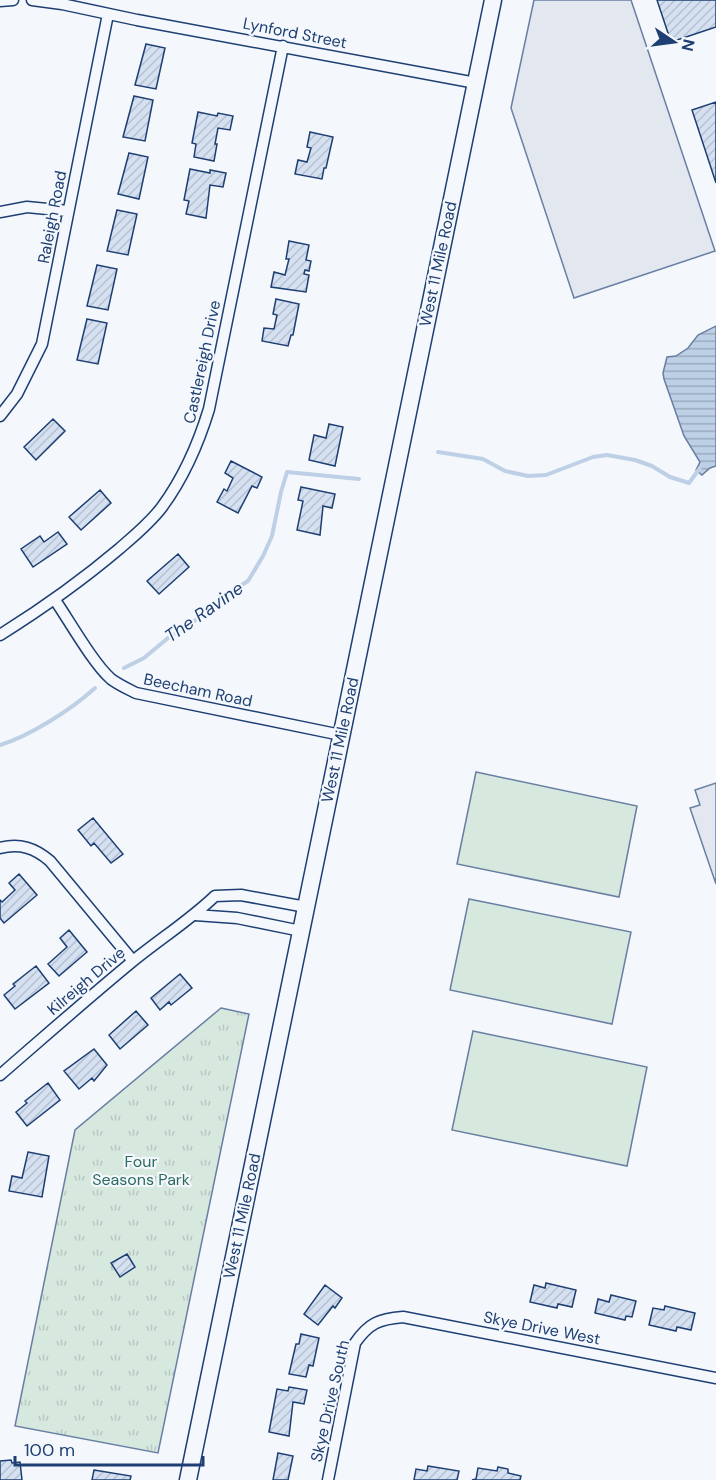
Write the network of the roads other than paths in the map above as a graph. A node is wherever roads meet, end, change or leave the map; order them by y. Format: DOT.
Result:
graph roads {
  1 [pos="13,0"];
  2 [pos="32,0"];
  3 [pos="493,0"];
  4 [pos="0,2"];
  5 [pos="108,14"];
  6 [pos="283,46"];
  7 [pos="476,83"];
  8 [pos="68,211"];
  9 [pos="0,212"];
  10 [pos="0,416"];
  11 [pos="56,600"];
  12 [pos="0,635"];
  13 [pos="341,735"];
  14 [pos="0,848"];
  15 [pos="306,907"];
  16 [pos="195,915"];
  17 [pos="301,931"];
  18 [pos="133,961"];
  19 [pos="0,1075"];
  20 [pos="365,1330"];
  21 [pos="716,1378"];
  22 [pos="188,1480"];
  23 [pos="328,1480"];
  1 -- 4 [label="street"];
  2 -- 5 [label="street, Lynford Street"];
  3 -- 7 [label="street, West 11 Mile Road"];
  5 -- 6 [label="street, Lynford Street"];
  5 -- 8 [label="street, Raleigh Road"];
  6 -- 7 [label="street, Lynford Street"];
  6 -- 11 [label="street, Castlereigh Drive"];
  7 -- 13 [label="street, West 11 Mile Road"];
  8 -- 9 [label="street"];
  8 -- 10 [label="street, Raleigh Road"];
  11 -- 12 [label="street, Castlereigh Drive"];
  11 -- 13 [label="street, Beecham Road"];
  13 -- 15 [label="street, West 11 Mile Road"];
  14 -- 18 [label="street"];
  15 -- 16 [label="street, Kilreigh Drive"];
  15 -- 17 [label="street, West 11 Mile Road"];
  16 -- 17 [label="street"];
  16 -- 18 [label="street, Kilreigh Drive"];
  17 -- 22 [label="street, West 11 Mile Road"];
  18 -- 19 [label="street, Kilreigh Drive"];
  20 -- 21 [label="street, Skye Drive West"];
  20 -- 23 [label="street, Skye Drive South"];
}
